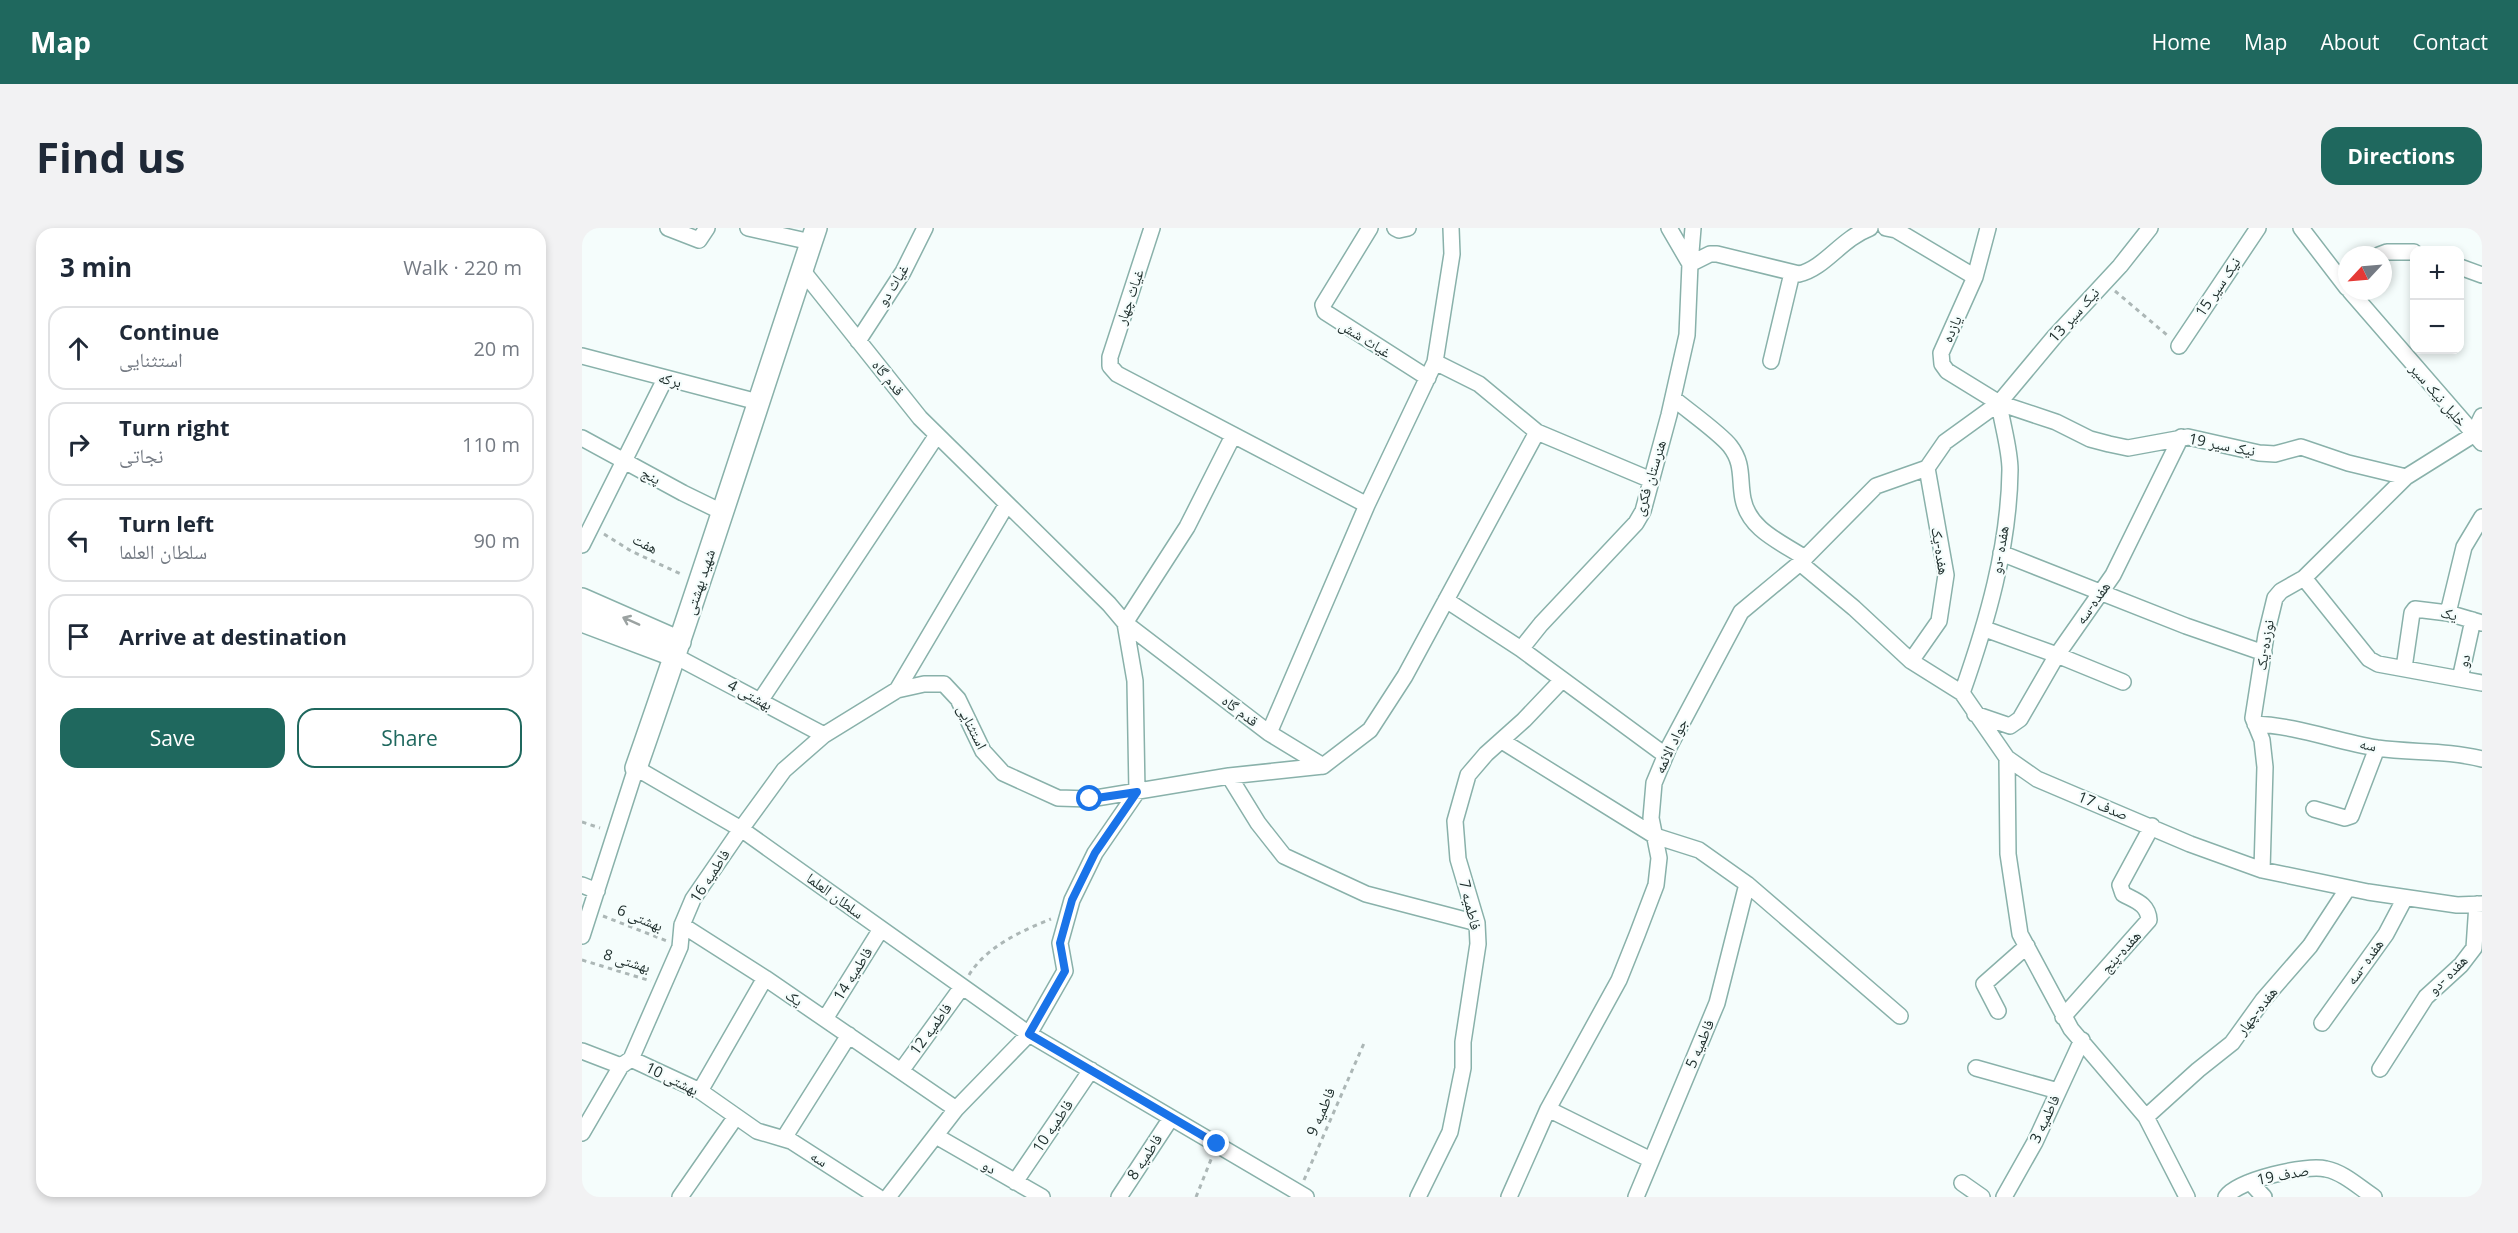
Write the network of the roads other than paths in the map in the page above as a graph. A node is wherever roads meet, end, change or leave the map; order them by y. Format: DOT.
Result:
graph roads {
  1 [pos="668,228"];
  2 [pos="707,228"];
  3 [pos="748,228"];
  4 [pos="925,228"];
  5 [pos="1152,228"];
  6 [pos="1370,228"];
  7 [pos="1395,228"];
  8 [pos="1408,228"];
  9 [pos="1451,228"];
  10 [pos="1669,228"];
  11 [pos="1693,228"];
  12 [pos="1870,228"];
  13 [pos="1886,228"];
  14 [pos="1988,228"];
  15 [pos="2150,228"];
  16 [pos="2258,228"];
  17 [pos="2301,228"];
  18 [pos="813,235"];
  19 [pos="2392,252"];
  20 [pos="2410,252"];
  21 [pos="1690,264"];
  22 [pos="2464,268"];
  23 [pos="802,270"];
  24 [pos="1792,273"];
  25 [pos="2338,275"];
  26 [pos="2482,275"];
  27 [pos="1975,277"];
  28 [pos="2359,300"];
  29 [pos="858,341"];
  30 [pos="2179,346"];
  31 [pos="582,356"];
  32 [pos="1771,360"];
  33 [pos="1435,362"];
  34 [pos="1428,378"];
  35 [pos="665,379"];
  36 [pos="1673,398"];
  37 [pos="758,402"];
  38 [pos="1999,403"];
  39 [pos="2482,416"];
  40 [pos="1537,432"];
  41 [pos="937,435"];
  42 [pos="1233,436"];
  43 [pos="2181,437"];
  44 [pos="582,438"];
  45 [pos="2478,439"];
  46 [pos="624,461"];
  47 [pos="1927,468"];
  48 [pos="2406,477"];
  49 [pos="1651,480"];
  50 [pos="1007,504"];
  51 [pos="1367,505"];
  52 [pos="722,512"];
  53 [pos="2482,517"];
  54 [pos="582,545"];
  55 [pos="2001,553"];
  56 [pos="1802,560"];
  57 [pos="2304,578"];
  58 [pos="2102,591"];
  59 [pos="582,599"];
  60 [pos="1446,600"];
  61 [pos="2448,613"];
  62 [pos="2477,621"];
  63 [pos="1125,623"];
  64 [pos="583,625"];
  65 [pos="1984,629"];
  66 [pos="678,649"];
  67 [pos="1521,649"];
  68 [pos="2264,653"];
  69 [pos="2057,655"];
  70 [pos="1911,661"];
  71 [pos="2404,668"];
  72 [pos="2460,679"];
  73 [pos="1562,680"];
  74 [pos="2122,682"];
  75 [pos="2482,683"];
  76 [pos="897,690"];
  77 [pos="1962,693"];
  78 [pos="760,700"];
  79 [pos="1975,714"];
  80 [pos="2255,724"];
  81 [pos="1269,734"];
  82 [pos="824,735"];
  83 [pos="1502,741"];
  84 [pos="2377,748"];
  85 [pos="1665,755"];
  86 [pos="2007,758"];
  87 [pos="2482,759"];
  88 [pos="1323,766"];
  89 [pos="636,768"];
  90 [pos="1229,776"];
  91 [pos="1137,792"];
  92 [pos="2314,809"];
  93 [pos="2152,826"];
  94 [pos="741,829"];
  95 [pos="1655,836"];
  96 [pos="2262,870"];
  97 [pos="582,885"];
  98 [pos="1747,885"];
  99 [pos="2348,888"];
  100 [pos="597,891"];
  101 [pos="2405,898"];
  102 [pos="2480,904"];
  103 [pos="1477,923"];
  104 [pos="682,925"];
  105 [pos="881,929"];
  106 [pos="582,936"];
  107 [pos="2027,946"];
  108 [pos="765,978"];
  109 [pos="962,987"];
  110 [pos="1998,1011"];
  111 [pos="1900,1016"];
  112 [pos="2063,1017"];
  113 [pos="825,1019"];
  114 [pos="2322,1023"];
  115 [pos="1029,1034"];
  116 [pos="849,1035"];
  117 [pos="2082,1040"];
  118 [pos="582,1051"];
  119 [pos="626,1063"];
  120 [pos="1976,1068"];
  121 [pos="1091,1070"];
  122 [pos="2380,1070"];
  123 [pos="901,1071"];
  124 [pos="700,1091"];
  125 [pos="2058,1091"];
  126 [pos="956,1109"];
  127 [pos="1548,1109"];
  128 [pos="2146,1117"];
  129 [pos="735,1118"];
  130 [pos="1172,1118"];
  131 [pos="757,1131"];
  132 [pos="582,1133"];
  133 [pos="936,1136"];
  134 [pos="784,1138"];
  135 [pos="1651,1160"];
  136 [pos="1015,1182"];
  137 [pos="2250,1182"];
  138 [pos="1962,1183"];
  139 [pos="1303,1195"];
  140 [pos="680,1197"];
  141 [pos="878,1197"];
  142 [pos="888,1197"];
  143 [pos="1042,1197"];
  144 [pos="1119,1197"];
  145 [pos="1418,1197"];
  146 [pos="1509,1197"];
  147 [pos="1636,1197"];
  148 [pos="1982,1197"];
  149 [pos="2004,1197"];
  150 [pos="2187,1197"];
  151 [pos="2226,1197"];
  152 [pos="2264,1197"];
  153 [pos="2374,1197"];
  1 -- 2 [label="street"];
  3 -- 18 [label="street"];
  4 -- 29 [label="street, غیاث دو"];
  5 -- 42 [label="street, غیاث چهار"];
  6 -- 34 [label="street, غیاث شش"];
  7 -- 8 [label="street"];
  9 -- 33 [label="street"];
  10 -- 21 [label="street"];
  11 -- 21 [label="street, هنرستان فکری"];
  12 -- 24 [label="street"];
  13 -- 27 [label="street"];
  14 -- 27 [label="street, یازده"];
  15 -- 38 [label="street, نیک سیر 13"];
  16 -- 30 [label="street, نیک سیر 15"];
  17 -- 25 [label="street, خلیل نیک سیر"];
  18 -- 23 [label="street, شهید بهشتی"];
  19 -- 20 [label="street"];
  21 -- 24 [label="street"];
  21 -- 36 [label="street, هنرستان فکری"];
  22 -- 26 [label="street"];
  23 -- 29 [label="street, قدم گاه"];
  23 -- 37 [label="street, شهید بهشتی"];
  24 -- 32 [label="street"];
  27 -- 38 [label="street, یازده"];
  28 -- 45 [label="street, خلیل نیک سیر"];
  29 -- 41 [label="street, قدم گاه"];
  31 -- 35 [label="street, برکه"];
  33 -- 34 [label="street"];
  33 -- 40 [label="street"];
  34 -- 51 [label="street"];
  35 -- 37 [label="street, برکه"];
  35 -- 46 [label="street"];
  36 -- 49 [label="street, هنرستان فکری"];
  36 -- 56 [label="street, صدف 17"];
  37 -- 52 [label="street, شهید بهشتی"];
  38 -- 43 [label="street, نیک سیر 19"];
  38 -- 47 [label="street"];
  38 -- 55 [label="street, هفده -دو"];
  39 -- 45 [label="street"];
  40 -- 49 [label="street"];
  40 -- 60 [label="street"];
  41 -- 50 [label="street, قدم گاه"];
  41 -- 78 [label="street"];
  42 -- 51 [label="street"];
  42 -- 63 [label="street"];
  43 -- 48 [label="street, نیک سیر 19"];
  43 -- 58 [label="street, هفده-سه"];
  44 -- 46 [label="street, پنج"];
  45 -- 48 [label="street"];
  46 -- 52 [label="street, پنج"];
  46 -- 54 [label="street"];
  47 -- 56 [label="street, جواد الائمه"];
  47 -- 70 [label="street, هفده-یک"];
  48 -- 57 [label="street, نوزده-یک"];
  49 -- 67 [label="street, هنرستان فکری"];
  50 -- 63 [label="street, قدم گاه"];
  50 -- 76 [label="street"];
  51 -- 81 [label="street"];
  52 -- 66 [label="street, شهید بهشتی"];
  53 -- 61 [label="street"];
  55 -- 58 [label="street"];
  55 -- 65 [label="street, هفده -دو"];
  56 -- 70 [label="street, صدف 17"];
  56 -- 85 [label="street, جواد الائمه"];
  57 -- 68 [label="street, نوزده-یک"];
  57 -- 71 [label="street"];
  58 -- 68 [label="street"];
  58 -- 69 [label="street, هفده-سه"];
  66 -- 59 [label="street, one-way"];
  60 -- 67 [label="street"];
  60 -- 88 [label="street"];
  61 -- 62 [label="street, یک"];
  61 -- 71 [label="street, یک"];
  62 -- 72 [label="street, دو"];
  63 -- 81 [label="street, قدم گاه"];
  63 -- 91 [label="street"];
  64 -- 66 [label="street"];
  65 -- 69 [label="street"];
  65 -- 77 [label="street, هفده -دو"];
  66 -- 78 [label="street, بهشتی 4"];
  66 -- 89 [label="street, شهید بهشتی"];
  67 -- 73 [label="street"];
  68 -- 80 [label="street, نوزده-یک"];
  69 -- 74 [label="street"];
  69 -- 79 [label="street, هفده-سه"];
  70 -- 77 [label="street, صدف 17"];
  71 -- 72 [label="street"];
  72 -- 75 [label="street, دو"];
  73 -- 83 [label="street, فاطمیه 7"];
  73 -- 85 [label="street"];
  76 -- 82 [label="street, استثنایی"];
  76 -- 91 [label="street, استثنایی"];
  77 -- 79 [label="street, صدف 17"];
  78 -- 82 [label="street, بهشتی 4"];
  79 -- 86 [label="street, صدف 17"];
  80 -- 84 [label="street, سه"];
  80 -- 96 [label="street, نوزده-یک"];
  81 -- 88 [label="street, قدم گاه"];
  82 -- 94 [label="street, استثنایی"];
  83 -- 95 [label="street"];
  83 -- 103 [label="street, فاطمیه 7"];
  84 -- 87 [label="street, سه"];
  84 -- 92 [label="street"];
  85 -- 95 [label="street, جواد الائمه"];
  86 -- 93 [label="street, صدف 17"];
  86 -- 107 [label="street"];
  88 -- 90 [label="street, استثنایی"];
  89 -- 94 [label="street, سلطان العلما"];
  89 -- 100 [label="street, شهید بهشتی"];
  90 -- 91 [label="street, استثنایی"];
  90 -- 103 [label="street"];
  91 -- 115 [label="street"];
  93 -- 96 [label="street, صدف 17"];
  93 -- 112 [label="street, هفده-پنج"];
  94 -- 104 [label="street, فاطمیه 16"];
  94 -- 105 [label="street, سلطان العلما"];
  95 -- 98 [label="street"];
  95 -- 127 [label="street, جواد الائمه"];
  96 -- 99 [label="street, صدف 17"];
  97 -- 100 [label="street"];
  98 -- 111 [label="street"];
  98 -- 135 [label="street, فاطمیه 5"];
  99 -- 101 [label="street, صدف 17"];
  99 -- 128 [label="street, هفده-چهار"];
  100 -- 106 [label="street, شهید بهشتی"];
  101 -- 102 [label="street, صدف 17"];
  101 -- 114 [label="street, هفده -سه"];
  102 -- 122 [label="street, هفده -دو"];
  103 -- 145 [label="street, فاطمیه 7"];
  104 -- 108 [label="street, یک"];
  104 -- 119 [label="street"];
  105 -- 109 [label="street, سلطان العلما"];
  105 -- 113 [label="street, فاطمیه 14"];
  107 -- 110 [label="street"];
  107 -- 112 [label="street"];
  108 -- 113 [label="street, یک"];
  108 -- 124 [label="street"];
  109 -- 115 [label="street, سلطان العلما"];
  109 -- 123 [label="street, فاطمیه 12"];
  112 -- 117 [label="street"];
  113 -- 116 [label="street, یک"];
  115 -- 121 [label="street, سلطان العلما"];
  115 -- 126 [label="street"];
  116 -- 123 [label="street, یک"];
  116 -- 134 [label="street"];
  117 -- 125 [label="street, فاطمیه 3"];
  117 -- 128 [label="street"];
  118 -- 119 [label="street, بهشتی 10"];
  119 -- 124 [label="street, بهشتی 10"];
  119 -- 132 [label="street"];
  120 -- 125 [label="street"];
  121 -- 130 [label="street, سلطان العلما"];
  121 -- 136 [label="street, فاطمیه 10"];
  123 -- 126 [label="street, یک"];
  124 -- 129 [label="street, بهشتی 10"];
  125 -- 149 [label="street, فاطمیه 3"];
  126 -- 133 [label="street"];
  127 -- 135 [label="street"];
  127 -- 146 [label="street, جواد الائمه"];
  128 -- 150 [label="street"];
  129 -- 131 [label="street, بهشتی 10"];
  129 -- 140 [label="street"];
  130 -- 139 [label="street, سلطان العلما"];
  130 -- 144 [label="street, فاطمیه 8"];
  131 -- 134 [label="street, سه"];
  133 -- 136 [label="street, دو"];
  133 -- 142 [label="street"];
  134 -- 141 [label="street, سه"];
  135 -- 147 [label="street, فاطمیه 5"];
  136 -- 143 [label="street, دو"];
  137 -- 151 [label="street, صدف 19"];
  137 -- 152 [label="street"];
  137 -- 153 [label="street, صدف 19"];
  138 -- 148 [label="street"];
}
